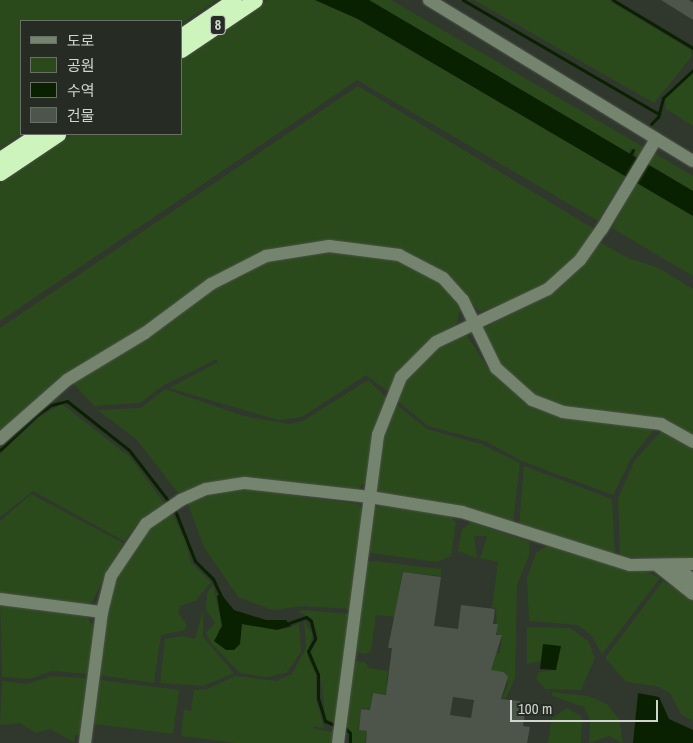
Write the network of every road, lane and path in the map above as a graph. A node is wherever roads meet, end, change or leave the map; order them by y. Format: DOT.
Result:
graph roads {
  1 [pos="234,0"];
  2 [pos="255,0"];
  3 [pos="429,0"];
  4 [pos="182,35"];
  5 [pos="182,49"];
  6 [pos="36,135"];
  7 [pos="57,135"];
  8 [pos="653,145"];
  9 [pos="0,159"];
  10 [pos="693,161"];
  11 [pos="0,173"];
  12 [pos="471,323"];
  13 [pos="0,439"];
  14 [pos="693,442"];
  15 [pos="370,497"];
  16 [pos="693,564"];
  17 [pos="675,566"];
  18 [pos="658,567"];
  19 [pos="693,580"];
  20 [pos="693,594"];
  21 [pos="0,599"];
  22 [pos="102,612"];
  23 [pos="85,743"];
  24 [pos="338,743"];
  1 -- 4 [label="highway, 8"];
  2 -- 5 [label="highway, 8"];
  3 -- 8 [label="street"];
  6 -- 9 [label="highway"];
  7 -- 11 [label="highway"];
  8 -- 10 [label="street"];
  8 -- 12 [label="street"];
  12 -- 13 [label="street"];
  12 -- 14 [label="street"];
  12 -- 15 [label="street"];
  15 -- 18 [label="street"];
  15 -- 22 [label="street"];
  15 -- 24 [label="street"];
  16 -- 17 [label="street"];
  17 -- 18 [label="street"];
  17 -- 19 [label="street"];
  18 -- 20 [label="street"];
  21 -- 22 [label="street"];
  22 -- 23 [label="street"];
}
